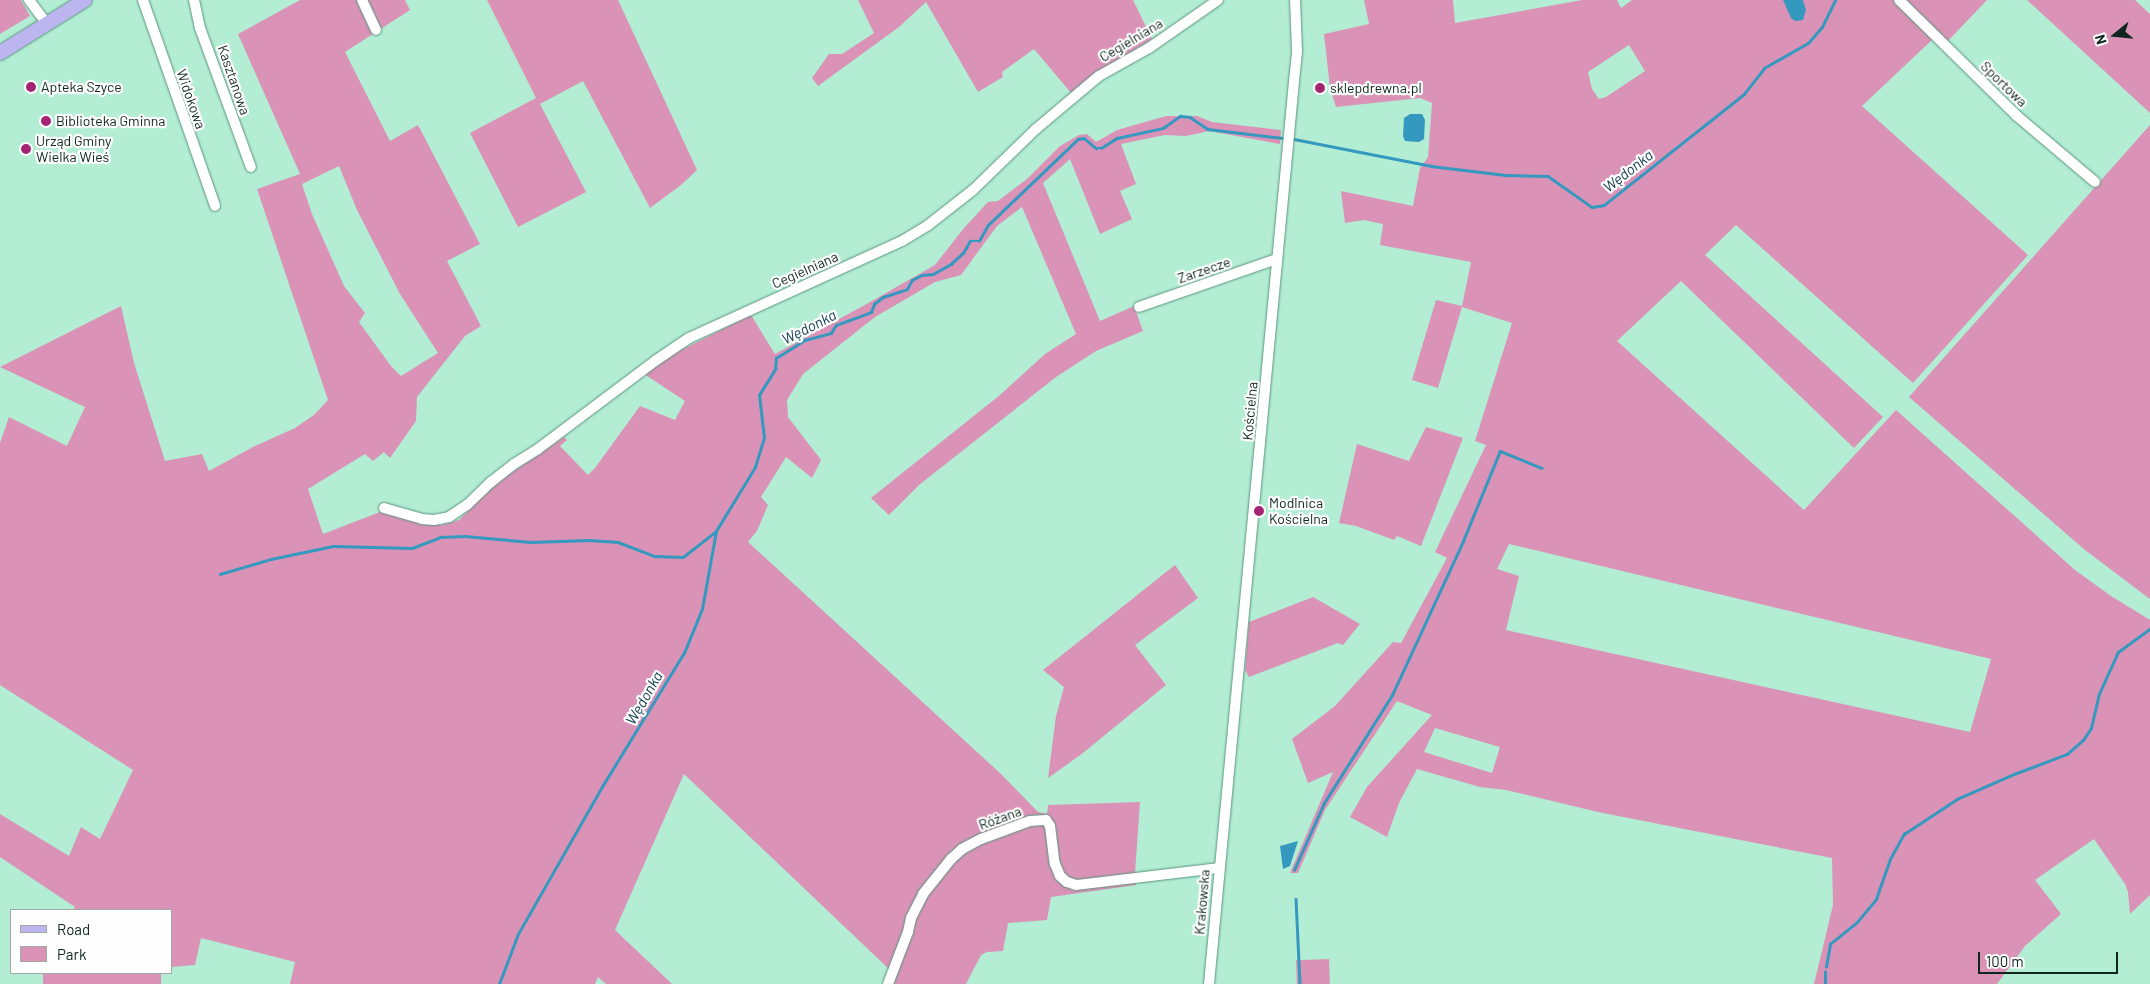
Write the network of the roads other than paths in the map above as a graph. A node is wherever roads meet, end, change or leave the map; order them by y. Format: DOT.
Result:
graph roads {
  1 [pos="29,0"];
  2 [pos="85,0"];
  3 [pos="143,0"];
  4 [pos="194,0"];
  5 [pos="362,0"];
  6 [pos="1218,0"];
  7 [pos="1295,0"];
  8 [pos="1899,0"];
  9 [pos="48,24"];
  10 [pos="376,30"];
  11 [pos="0,53"];
  12 [pos="251,167"];
  13 [pos="2095,182"];
  14 [pos="215,206"];
  15 [pos="1277,259"];
  16 [pos="1139,307"];
  17 [pos="384,508"];
  18 [pos="1223,824"];
  19 [pos="1219,868"];
  20 [pos="888,984"];
  21 [pos="1209,984"];
  1 -- 9 [label="street"];
  2 -- 9 [label="main road"];
  3 -- 14 [label="street, Widokowa"];
  4 -- 12 [label="street, Kasztanowa"];
  5 -- 10 [label="street"];
  6 -- 17 [label="street, Cegielniana"];
  7 -- 15 [label="street, Kościelna"];
  8 -- 13 [label="street, Sportowa"];
  9 -- 11 [label="main road"];
  15 -- 16 [label="street, Zarzecze"];
  15 -- 18 [label="street, Kościelna"];
  18 -- 19 [label="street, Krakowska"];
  19 -- 20 [label="street, Różana"];
  19 -- 21 [label="street, Krakowska"];
}
